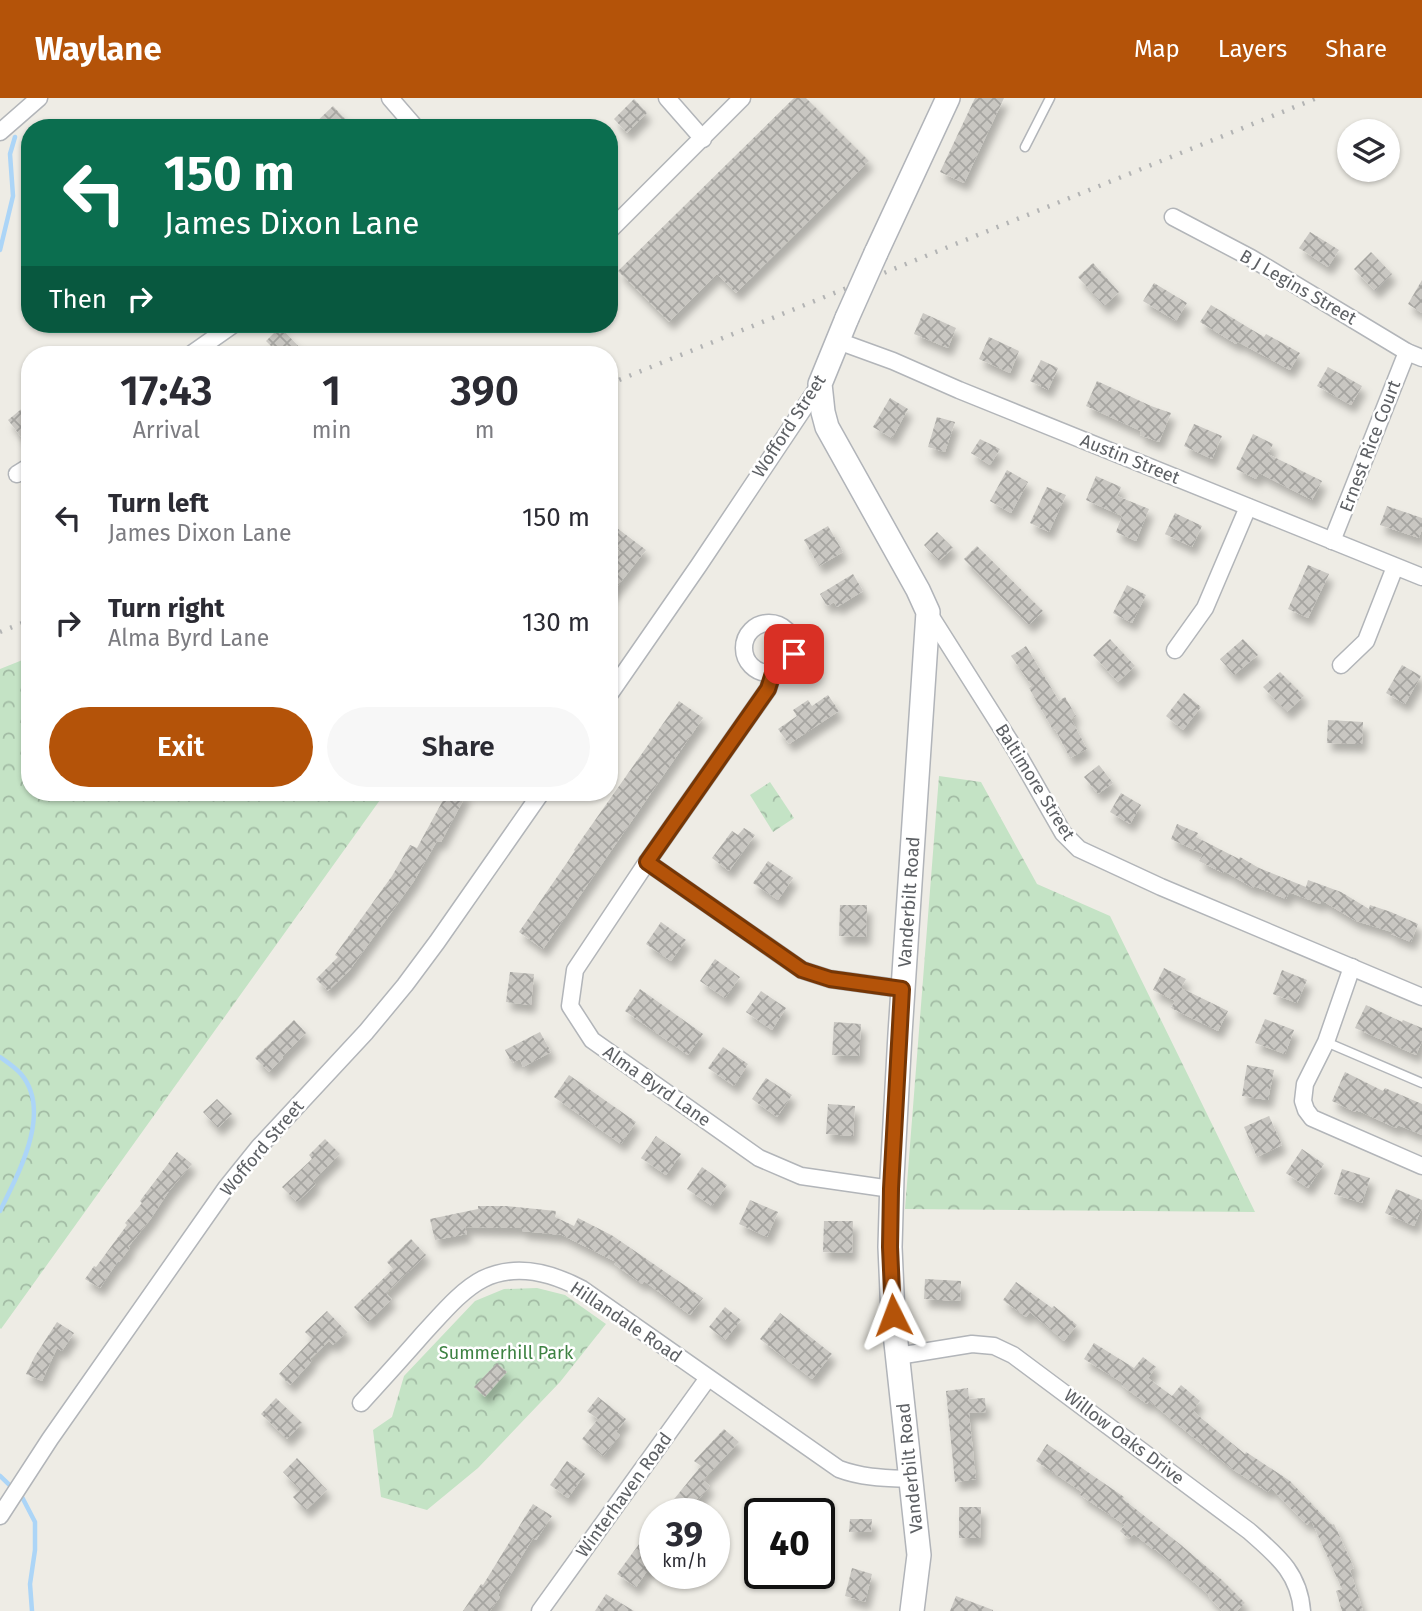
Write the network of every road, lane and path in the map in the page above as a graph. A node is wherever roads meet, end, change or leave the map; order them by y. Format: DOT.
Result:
graph roads {
  1 [pos="39,98"];
  2 [pos="390,98"];
  3 [pos="667,98"];
  4 [pos="742,98"];
  5 [pos="948,98"];
  6 [pos="1050,98"];
  7 [pos="408,119"];
  8 [pos="0,132"];
  9 [pos="703,139"];
  10 [pos="1025,147"];
  11 [pos="1173,217"];
  12 [pos="618,222"];
  13 [pos="221,333"];
  14 [pos="838,341"];
  15 [pos="203,346"];
  16 [pos="1414,355"];
  17 [pos="820,384"];
  18 [pos="1248,507"];
  19 [pos="1332,541"];
  20 [pos="1395,567"];
  21 [pos="1422,577"];
  22 [pos="928,612"];
  23 [pos="1175,650"];
  24 [pos="1341,665"];
  25 [pos="773,673"];
  26 [pos="618,681"];
  27 [pos="535,801"];
  28 [pos="647,862"];
  29 [pos="1352,967"];
  30 [pos="902,989"];
  31 [pos="1422,997"];
  32 [pos="1325,1042"];
  33 [pos="1422,1083"];
  34 [pos="1422,1166"];
  35 [pos="891,1189"];
  36 [pos="898,1356"];
  37 [pos="708,1378"];
  38 [pos="361,1403"];
  39 [pos="911,1479"];
  40 [pos="2,1512"];
  41 [pos="540,1611"];
  42 [pos="912,1611"];
  43 [pos="1302,1611"];
  1 -- 8 [label="street"];
  2 -- 7 [label="street"];
  3 -- 9 [label="street"];
  4 -- 9 [label="street"];
  5 -- 14 [label="street, Wofford Street, bridge"];
  6 -- 10 [label="lane"];
  9 -- 12 [label="street"];
  11 -- 16 [label="street, B J Legins Street"];
  13 -- 15 [label="street"];
  14 -- 17 [label="street, Wofford Street"];
  14 -- 18 [label="street, Austin Street"];
  16 -- 19 [label="street, Ernest Rice Court"];
  17 -- 22 [label="street, Baltimore Street"];
  17 -- 26 [label="street, Wofford Street"];
  18 -- 19 [label="street, Austin Street"];
  18 -- 23 [label="street"];
  19 -- 20 [label="street, Austin Street"];
  20 -- 21 [label="street, Austin Street"];
  20 -- 24 [label="street"];
  22 -- 29 [label="street, Baltimore Street"];
  22 -- 30 [label="street, Vanderbilt Road"];
  25 -- 28 [label="street, Alma Byrd Lane"];
  27 -- 40 [label="street, Wofford Street"];
  28 -- 30 [label="street"];
  28 -- 35 [label="street, Alma Byrd Lane"];
  29 -- 31 [label="street, Baltimore Street"];
  29 -- 32 [label="street"];
  30 -- 35 [label="street, Vanderbilt Road"];
  32 -- 33 [label="lane"];
  32 -- 34 [label="street"];
  35 -- 36 [label="street, Vanderbilt Road"];
  36 -- 39 [label="street, Vanderbilt Road"];
  36 -- 43 [label="street, Willow Oaks Drive"];
  37 -- 38 [label="street, Hillandale Road"];
  37 -- 39 [label="street, Hillandale Road"];
  37 -- 41 [label="street, Winterhaven Road"];
  39 -- 42 [label="street, Vanderbilt Road"];
}
